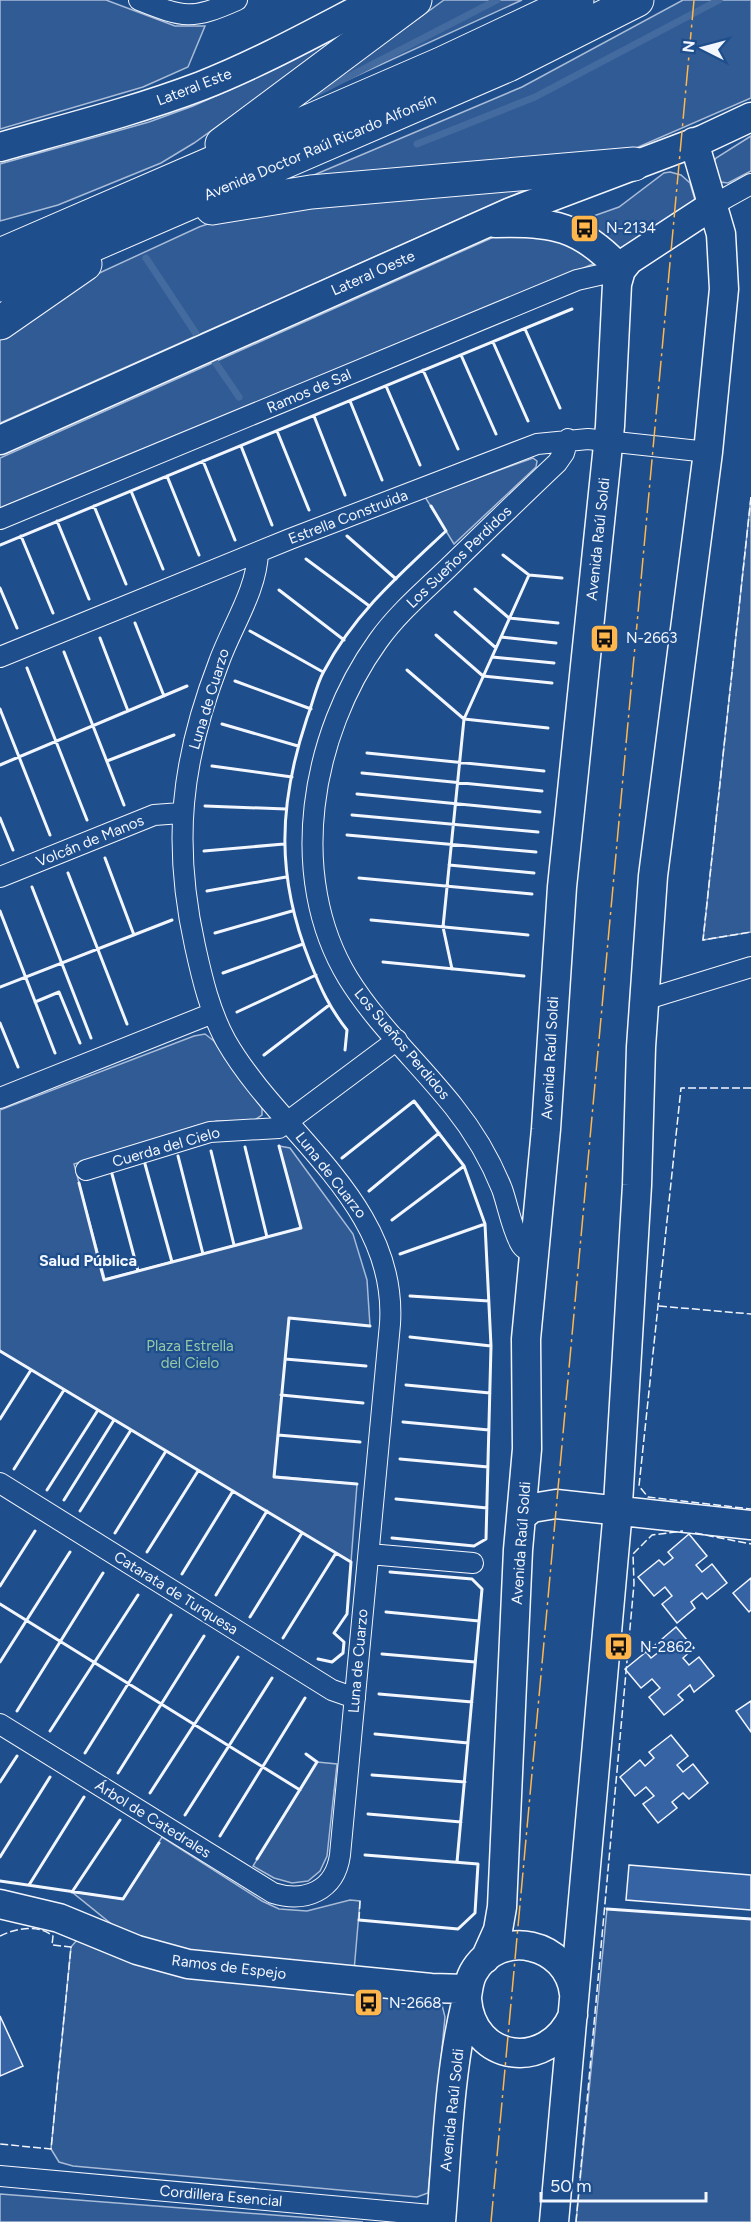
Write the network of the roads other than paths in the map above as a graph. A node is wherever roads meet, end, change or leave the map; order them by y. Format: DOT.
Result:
graph roads {
  1 [pos="139,0"];
  2 [pos="237,0"];
  3 [pos="377,0"];
  4 [pos="415,0"];
  5 [pos="577,0"];
  6 [pos="637,0"];
  7 [pos="212,6"];
  8 [pos="751,117"];
  9 [pos="694,142"];
  10 [pos="0,147"];
  11 [pos="634,164"];
  12 [pos="178,178"];
  13 [pos="751,184"];
  14 [pos="713,205"];
  15 [pos="93,214"];
  16 [pos="151,220"];
  17 [pos="484,223"];
  18 [pos="0,233"];
  19 [pos="0,255"];
  20 [pos="621,270"];
  21 [pos="0,285"];
  22 [pos="0,323"];
  23 [pos="568,439"];
  24 [pos="0,440"];
  25 [pos="609,441"];
  26 [pos="708,453"];
  27 [pos="0,519"];
  28 [pos="258,552"];
  29 [pos="0,657"];
  30 [pos="182,813"];
  31 [pos="0,877"];
  32 [pos="751,967"];
  33 [pos="644,1000"];
  34 [pos="213,1013"];
  35 [pos="398,1040"];
  36 [pos="0,1098"];
  37 [pos="289,1123"];
  38 [pos="86,1170"];
  39 [pos="535,1253"];
  40 [pos="0,1483"];
  41 [pos="618,1510"];
  42 [pos="520,1517"];
  43 [pos="751,1525"];
  44 [pos="369,1554"];
  45 [pos="473,1563"];
  46 [pos="355,1698"];
  47 [pos="0,1724"];
  48 [pos="311,1895"];
  49 [pos="0,1904"];
  50 [pos="484,1959"];
  51 [pos="467,1994"];
  52 [pos="574,2007"];
  53 [pos="0,2175"];
  54 [pos="441,2219"];
  55 [pos="554,2222"];
  1 -- 7 [label="street"];
  2 -- 7 [label="street"];
  3 -- 10 [label="main road, Lateral Este"];
  4 -- 12 [label="highway"];
  5 -- 12 [label="highway, Avenida Doctor Raúl Ricardo Alfonsín"];
  6 -- 16 [label="highway, Avenida Doctor Raúl Ricardo Alfonsín"];
  8 -- 9 [label="main road, Lateral Oeste"];
  9 -- 11 [label="main road, Lateral Oeste"];
  9 -- 14 [label="main road"];
  11 -- 16 [label="highway"];
  11 -- 17 [label="main road, Lateral Oeste"];
  12 -- 15 [label="highway, Avenida Doctor Raúl Ricardo Alfonsín"];
  13 -- 14 [label="street"];
  14 -- 20 [label="main road"];
  14 -- 26 [label="main road"];
  15 -- 18 [label="highway"];
  15 -- 19 [label="highway, Avenida Doctor Raúl Ricardo Alfonsín"];
  16 -- 21 [label="highway, Avenida Doctor Raúl Ricardo Alfonsín"];
  16 -- 22 [label="highway"];
  17 -- 20 [label="main road"];
  17 -- 24 [label="main road, Lateral Oeste"];
  20 -- 25 [label="main road, Avenida Raúl Soldi"];
  20 -- 27 [label="street, Ramos de Sal"];
  23 -- 25 [label="street, Estrella Construida"];
  23 -- 28 [label="street, Estrella Construida"];
  23 -- 35 [label="street, Los Sueños Perdidos"];
  25 -- 26 [label="street, Estrella Construida"];
  25 -- 39 [label="main road, Avenida Raúl Soldi"];
  26 -- 33 [label="main road"];
  28 -- 29 [label="street, Estrella Construida"];
  28 -- 30 [label="street, Luna de Cuarzo"];
  30 -- 31 [label="street, Volcán de Manos"];
  30 -- 34 [label="street, Luna de Cuarzo"];
  32 -- 33 [label="street"];
  33 -- 41 [label="main road"];
  34 -- 36 [label="street"];
  34 -- 37 [label="street, Luna de Cuarzo"];
  35 -- 37 [label="street, Cuerda del Cielo"];
  35 -- 39 [label="street, Los Sueños Perdidos"];
  37 -- 38 [label="street, Cuerda del Cielo"];
  37 -- 44 [label="street, Luna de Cuarzo"];
  39 -- 42 [label="main road, Avenida Raúl Soldi"];
  40 -- 46 [label="street, Catarata de Turquesa"];
  41 -- 42 [label="main road"];
  41 -- 43 [label="main road"];
  41 -- 52 [label="main road"];
  42 -- 50 [label="main road, Avenida Raúl Soldi"];
  44 -- 45 [label="street"];
  44 -- 46 [label="street, Luna de Cuarzo"];
  46 -- 48 [label="street, Luna de Cuarzo"];
  47 -- 48 [label="street, Árbol de Catedrales"];
  49 -- 51 [label="main road, Ramos de Espejo"];
  50 -- 51 [label="main road, Avenida Raúl Soldi"];
  50 -- 52 [label="main road"];
  51 -- 52 [label="main road, Avenida Raúl Soldi"];
  51 -- 54 [label="main road, Avenida Raúl Soldi"];
  52 -- 55 [label="main road"];
  53 -- 54 [label="street, Cordillera Esencial"];
}
